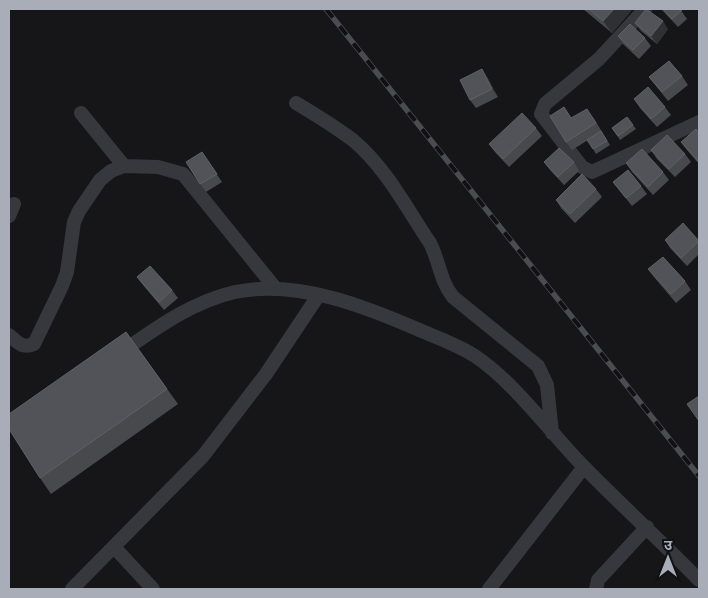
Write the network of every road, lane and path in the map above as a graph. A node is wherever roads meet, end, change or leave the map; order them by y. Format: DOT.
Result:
graph roads {
  1 [pos="646,9"];
  2 [pos="296,103"];
  3 [pos="81,113"];
  4 [pos="699,122"];
  5 [pos="124,166"];
  6 [pos="276,289"];
  7 [pos="318,296"];
  8 [pos="9,334"];
  9 [pos="107,362"];
  10 [pos="552,433"];
  11 [pos="584,467"];
  12 [pos="647,527"];
  13 [pos="114,547"];
  14 [pos="699,580"];
  15 [pos="72,589"];
  16 [pos="153,589"];
  17 [pos="491,589"];
  18 [pos="596,589"];
  1 -- 4 [label="street"];
  2 -- 10 [label="street"];
  3 -- 5 [label="street"];
  5 -- 6 [label="street"];
  5 -- 8 [label="street"];
  6 -- 7 [label="street"];
  6 -- 9 [label="street"];
  7 -- 10 [label="street"];
  7 -- 13 [label="street"];
  10 -- 11 [label="street"];
  11 -- 12 [label="street"];
  11 -- 17 [label="street"];
  12 -- 14 [label="street"];
  12 -- 18 [label="street"];
  13 -- 15 [label="street"];
  13 -- 16 [label="street"];
}
